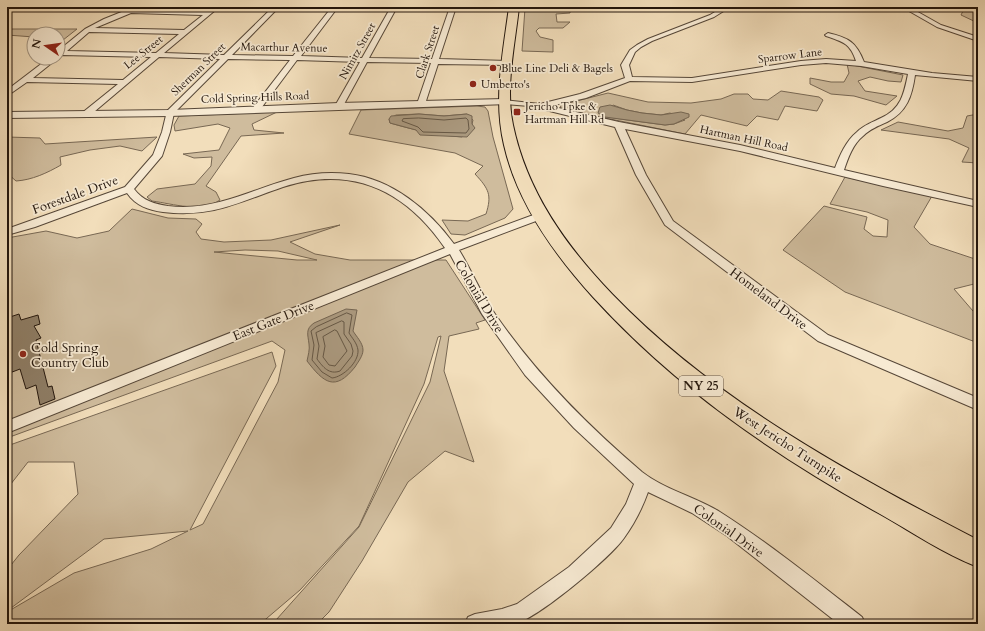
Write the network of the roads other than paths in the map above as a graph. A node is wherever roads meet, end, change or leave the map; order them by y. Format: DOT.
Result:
graph roads {
  1 [pos="140,7"];
  2 [pos="216,7"];
  3 [pos="276,7"];
  4 [pos="335,7"];
  5 [pos="394,7"];
  6 [pos="453,7"];
  7 [pos="514,7"];
  8 [pos="727,7"];
  9 [pos="905,7"];
  10 [pos="129,11"];
  11 [pos="209,13"];
  12 [pos="87,30"];
  13 [pos="185,32"];
  14 [pos="828,35"];
  15 [pos="978,39"];
  16 [pos="66,48"];
  17 [pos="66,55"];
  18 [pos="157,55"];
  19 [pos="227,56"];
  20 [pos="295,58"];
  21 [pos="365,59"];
  22 [pos="435,60"];
  23 [pos="508,63"];
  24 [pos="861,64"];
  25 [pos="44,66"];
  26 [pos="912,73"];
  27 [pos="628,79"];
  28 [pos="978,79"];
  29 [pos="27,80"];
  30 [pos="125,82"];
  31 [pos="7,94"];
  32 [pos="504,102"];
  33 [pos="422,104"];
  34 [pos="340,106"];
  35 [pos="541,107"];
  36 [pos="256,109"];
  37 [pos="170,113"];
  38 [pos="7,115"];
  39 [pos="84,115"];
  40 [pos="619,124"];
  41 [pos="838,172"];
  42 [pos="130,189"];
  43 [pos="978,204"];
  44 [pos="540,216"];
  45 [pos="7,232"];
  46 [pos="452,249"];
  47 [pos="978,404"];
  48 [pos="7,427"];
  49 [pos="643,482"];
  50 [pos="978,554"];
  51 [pos="502,622"];
  52 [pos="476,624"];
  53 [pos="855,624"];
  1 -- 10 [label="street"];
  2 -- 11 [label="street, Lee Street"];
  3 -- 19 [label="street, Sherman Street"];
  4 -- 20 [label="street"];
  5 -- 21 [label="street, Nimitz Street"];
  6 -- 22 [label="street, Clark Street"];
  7 -- 23 [label="main road, West Jericho Turnpike / NY 25"];
  8 -- 27 [label="street"];
  9 -- 15 [label="street"];
  10 -- 11 [label="street"];
  10 -- 12 [label="street"];
  11 -- 13 [label="street, Lee Street"];
  12 -- 13 [label="street"];
  12 -- 16 [label="street"];
  13 -- 18 [label="street, Lee Street"];
  14 -- 24 [label="street"];
  17 -- 18 [label="street, Macarthur Avenue"];
  18 -- 19 [label="street, Macarthur Avenue"];
  18 -- 30 [label="street, Lee Street"];
  19 -- 20 [label="street, Macarthur Avenue"];
  19 -- 37 [label="street, Sherman Street"];
  20 -- 21 [label="street, Macarthur Avenue"];
  20 -- 36 [label="street"];
  21 -- 22 [label="street, Macarthur Avenue"];
  21 -- 34 [label="street, Nimitz Street"];
  22 -- 23 [label="street, Macarthur Avenue"];
  22 -- 33 [label="street, Clark Street"];
  23 -- 32 [label="main road, West Jericho Turnpike / NY 25"];
  24 -- 26 [label="street, Sparrow Lane"];
  24 -- 27 [label="street, Sparrow Lane"];
  25 -- 29 [label="street"];
  26 -- 28 [label="street, Sparrow Lane"];
  26 -- 41 [label="street"];
  27 -- 35 [label="street"];
  29 -- 30 [label="street"];
  29 -- 31 [label="street"];
  30 -- 39 [label="street, Lee Street"];
  32 -- 33 [label="street, Cold Spring Hills Road"];
  32 -- 35 [label="street, Hartman Hill Road"];
  32 -- 44 [label="main road, West Jericho Turnpike / NY 25"];
  33 -- 34 [label="street, Cold Spring Hills Road"];
  34 -- 36 [label="street, Cold Spring Hills Road"];
  35 -- 40 [label="street, Hartman Hill Road"];
  36 -- 37 [label="street, Cold Spring Hills Road"];
  37 -- 39 [label="street, Cold Spring Hills Road"];
  37 -- 42 [label="street"];
  38 -- 39 [label="street, Cold Spring Hills Road"];
  40 -- 41 [label="street, Hartman Hill Road"];
  40 -- 47 [label="street, Homeland Drive"];
  41 -- 43 [label="street, Hartman Hill Road"];
  42 -- 45 [label="street, Forestdale Drive"];
  42 -- 46 [label="street, Colonial Drive"];
  44 -- 46 [label="street, East Gate Drive"];
  44 -- 50 [label="main road, West Jericho Turnpike / NY 25"];
  46 -- 48 [label="street, East Gate Drive"];
  46 -- 49 [label="street, Colonial Drive"];
  49 -- 51 [label="street"];
  49 -- 53 [label="street, Colonial Drive"];
  51 -- 52 [label="street"];
}
